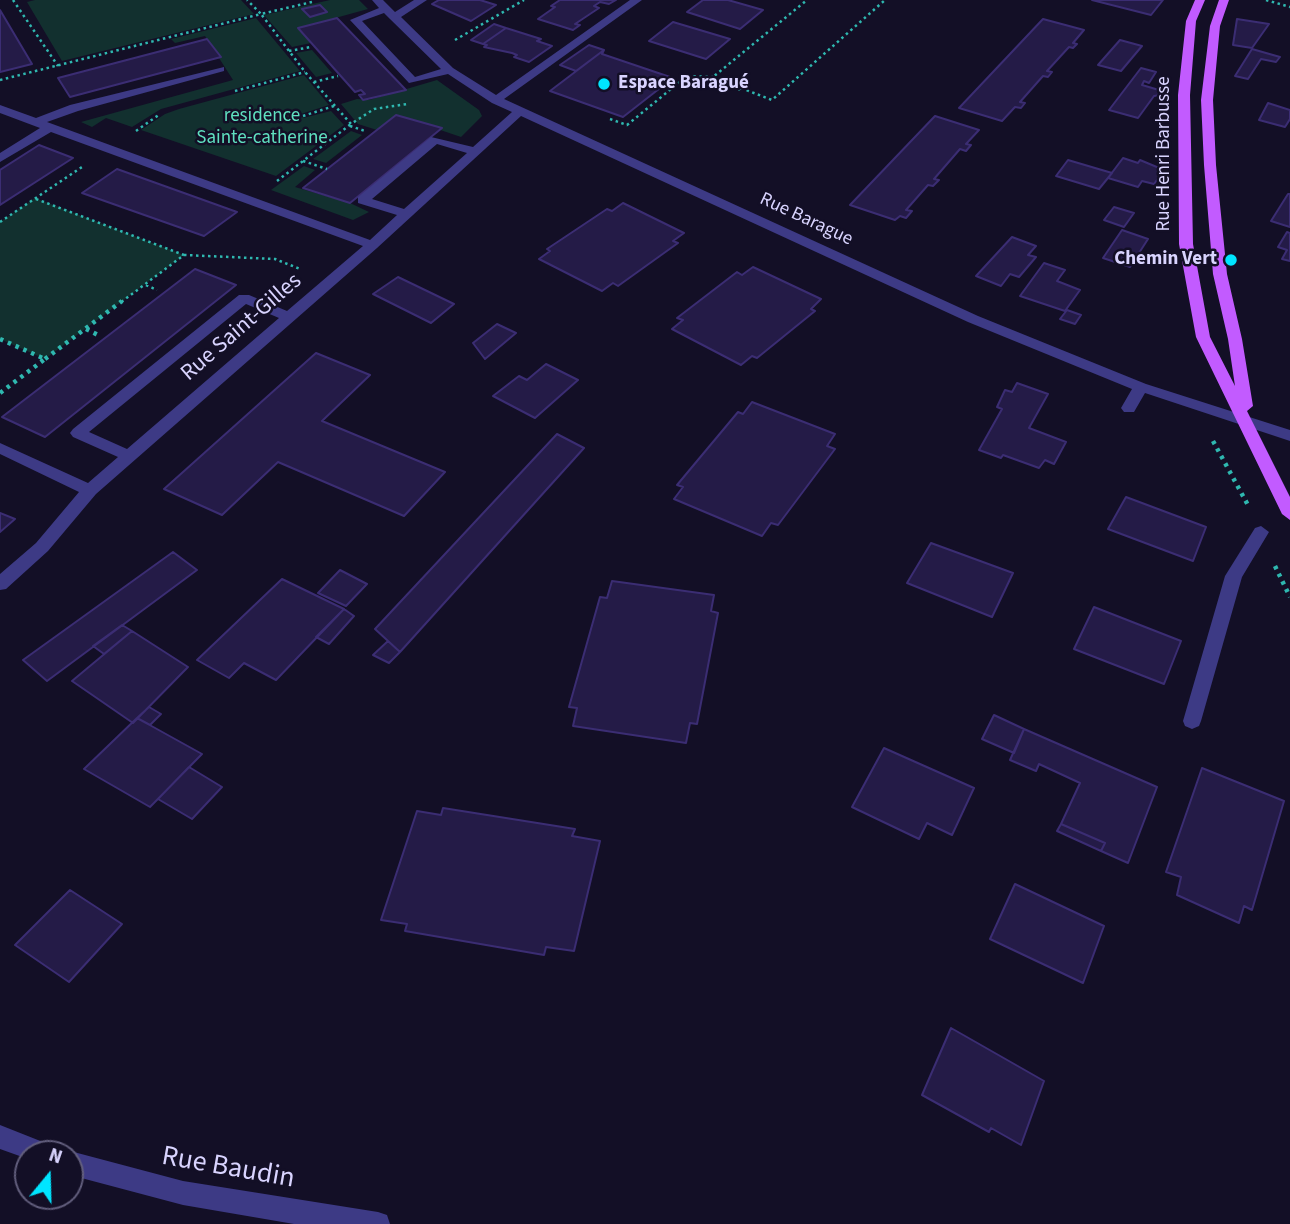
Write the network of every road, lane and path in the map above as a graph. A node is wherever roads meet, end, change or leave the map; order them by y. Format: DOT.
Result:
graph roads {
  1 [pos="14,0"];
  2 [pos="247,0"];
  3 [pos="422,0"];
  4 [pos="524,0"];
  5 [pos="638,0"];
  6 [pos="807,0"];
  7 [pos="885,0"];
  8 [pos="1200,0"];
  9 [pos="1224,0"];
  10 [pos="1266,0"];
  11 [pos="315,1"];
  12 [pos="1290,7"];
  13 [pos="385,8"];
  14 [pos="261,14"];
  15 [pos="311,47"];
  16 [pos="289,51"];
  17 [pos="430,53"];
  18 [pos="58,66"];
  19 [pos="219,69"];
  20 [pos="449,70"];
  21 [pos="338,76"];
  22 [pos="713,77"];
  23 [pos="0,80"];
  24 [pos="314,82"];
  25 [pos="496,100"];
  26 [pos="415,103"];
  27 [pos="334,106"];
  28 [pos="0,109"];
  29 [pos="520,111"];
  30 [pos="303,116"];
  31 [pos="601,116"];
  32 [pos="43,124"];
  33 [pos="350,125"];
  34 [pos="365,131"];
  35 [pos="109,149"];
  36 [pos="475,151"];
  37 [pos="0,158"];
  38 [pos="303,161"];
  39 [pos="327,169"];
  40 [pos="35,198"];
  41 [pos="251,201"];
  42 [pos="406,214"];
  43 [pos="0,222"];
  44 [pos="372,245"];
  45 [pos="184,255"];
  46 [pos="331,281"];
  47 [pos="145,285"];
  48 [pos="157,290"];
  49 [pos="289,317"];
  50 [pos="86,328"];
  51 [pos="98,335"];
  52 [pos="0,339"];
  53 [pos="45,359"];
  54 [pos="1141,387"];
  55 [pos="0,393"];
  56 [pos="1195,406"];
  57 [pos="1129,408"];
  58 [pos="1248,424"];
  59 [pos="1290,436"];
  60 [pos="0,448"];
  61 [pos="129,456"];
  62 [pos="90,490"];
  63 [pos="1290,514"];
  64 [pos="1261,531"];
  65 [pos="0,584"];
  66 [pos="1290,597"];
  67 [pos="1192,721"];
  68 [pos="84,1168"];
  69 [pos="378,1224"];
  1 -- 18 [label="path"];
  2 -- 14 [label="path"];
  3 -- 13 [label="street"];
  4 -- 17 [label="path"];
  5 -- 25 [label="street"];
  6 -- 22 [label="path"];
  7 -- 22 [label="path"];
  8 -- 58 [label="main road, Rue Henri Barbusse"];
  9 -- 58 [label="main road, Rue Henri Barbusse"];
  10 -- 12 [label="path"];
  11 -- 14 [label="path"];
  13 -- 17 [label="street, Rue Barague"];
  13 -- 20 [label="street"];
  14 -- 16 [label="path"];
  14 -- 18 [label="path"];
  15 -- 16 [label="path"];
  16 -- 24 [label="path"];
  17 -- 20 [label="street, Rue Barague"];
  18 -- 23 [label="path"];
  19 -- 32 [label="street"];
  20 -- 25 [label="street, Rue Barague"];
  21 -- 24 [label="path"];
  22 -- 31 [label="path"];
  24 -- 27 [label="path"];
  25 -- 29 [label="street, Rue Barague"];
  26 -- 33 [label="path"];
  27 -- 30 [label="path"];
  27 -- 33 [label="path"];
  28 -- 32 [label="street"];
  29 -- 36 [label="street, Rue Saint-Gilles"];
  29 -- 54 [label="street, Rue Barague"];
  32 -- 35 [label="street"];
  32 -- 37 [label="street"];
  33 -- 34 [label="path"];
  33 -- 38 [label="path"];
  35 -- 40 [label="path"];
  35 -- 41 [label="street"];
  36 -- 42 [label="street, Rue Saint-Gilles"];
  36 -- 42 [label="street"];
  38 -- 39 [label="path"];
  38 -- 41 [label="path"];
  40 -- 43 [label="path"];
  40 -- 45 [label="path"];
  41 -- 44 [label="street"];
  42 -- 44 [label="street, Rue Saint-Gilles"];
  44 -- 46 [label="street, Rue Saint-Gilles"];
  45 -- 46 [label="path"];
  45 -- 47 [label="path"];
  46 -- 49 [label="street, Rue Saint-Gilles"];
  47 -- 48 [label="path"];
  47 -- 50 [label="path"];
  49 -- 61 [label="street, Rue Saint-Gilles"];
  49 -- 61 [label="street"];
  50 -- 51 [label="path"];
  50 -- 53 [label="path"];
  52 -- 53 [label="path"];
  53 -- 55 [label="path"];
  54 -- 56 [label="street, Rue Barague"];
  54 -- 57 [label="street"];
  56 -- 58 [label="street, Rue Barague"];
  56 -- 64 [label="path"];
  58 -- 59 [label="street, Rue Barague"];
  58 -- 63 [label="main road, Rue Henri Barbusse"];
  60 -- 62 [label="street"];
  61 -- 62 [label="street, Rue Saint-Gilles"];
  62 -- 65 [label="street, Rue Saint-Gilles"];
  64 -- 66 [label="path"];
  64 -- 67 [label="street"];
  68 -- 69 [label="street, Rue Baudin"];
}
